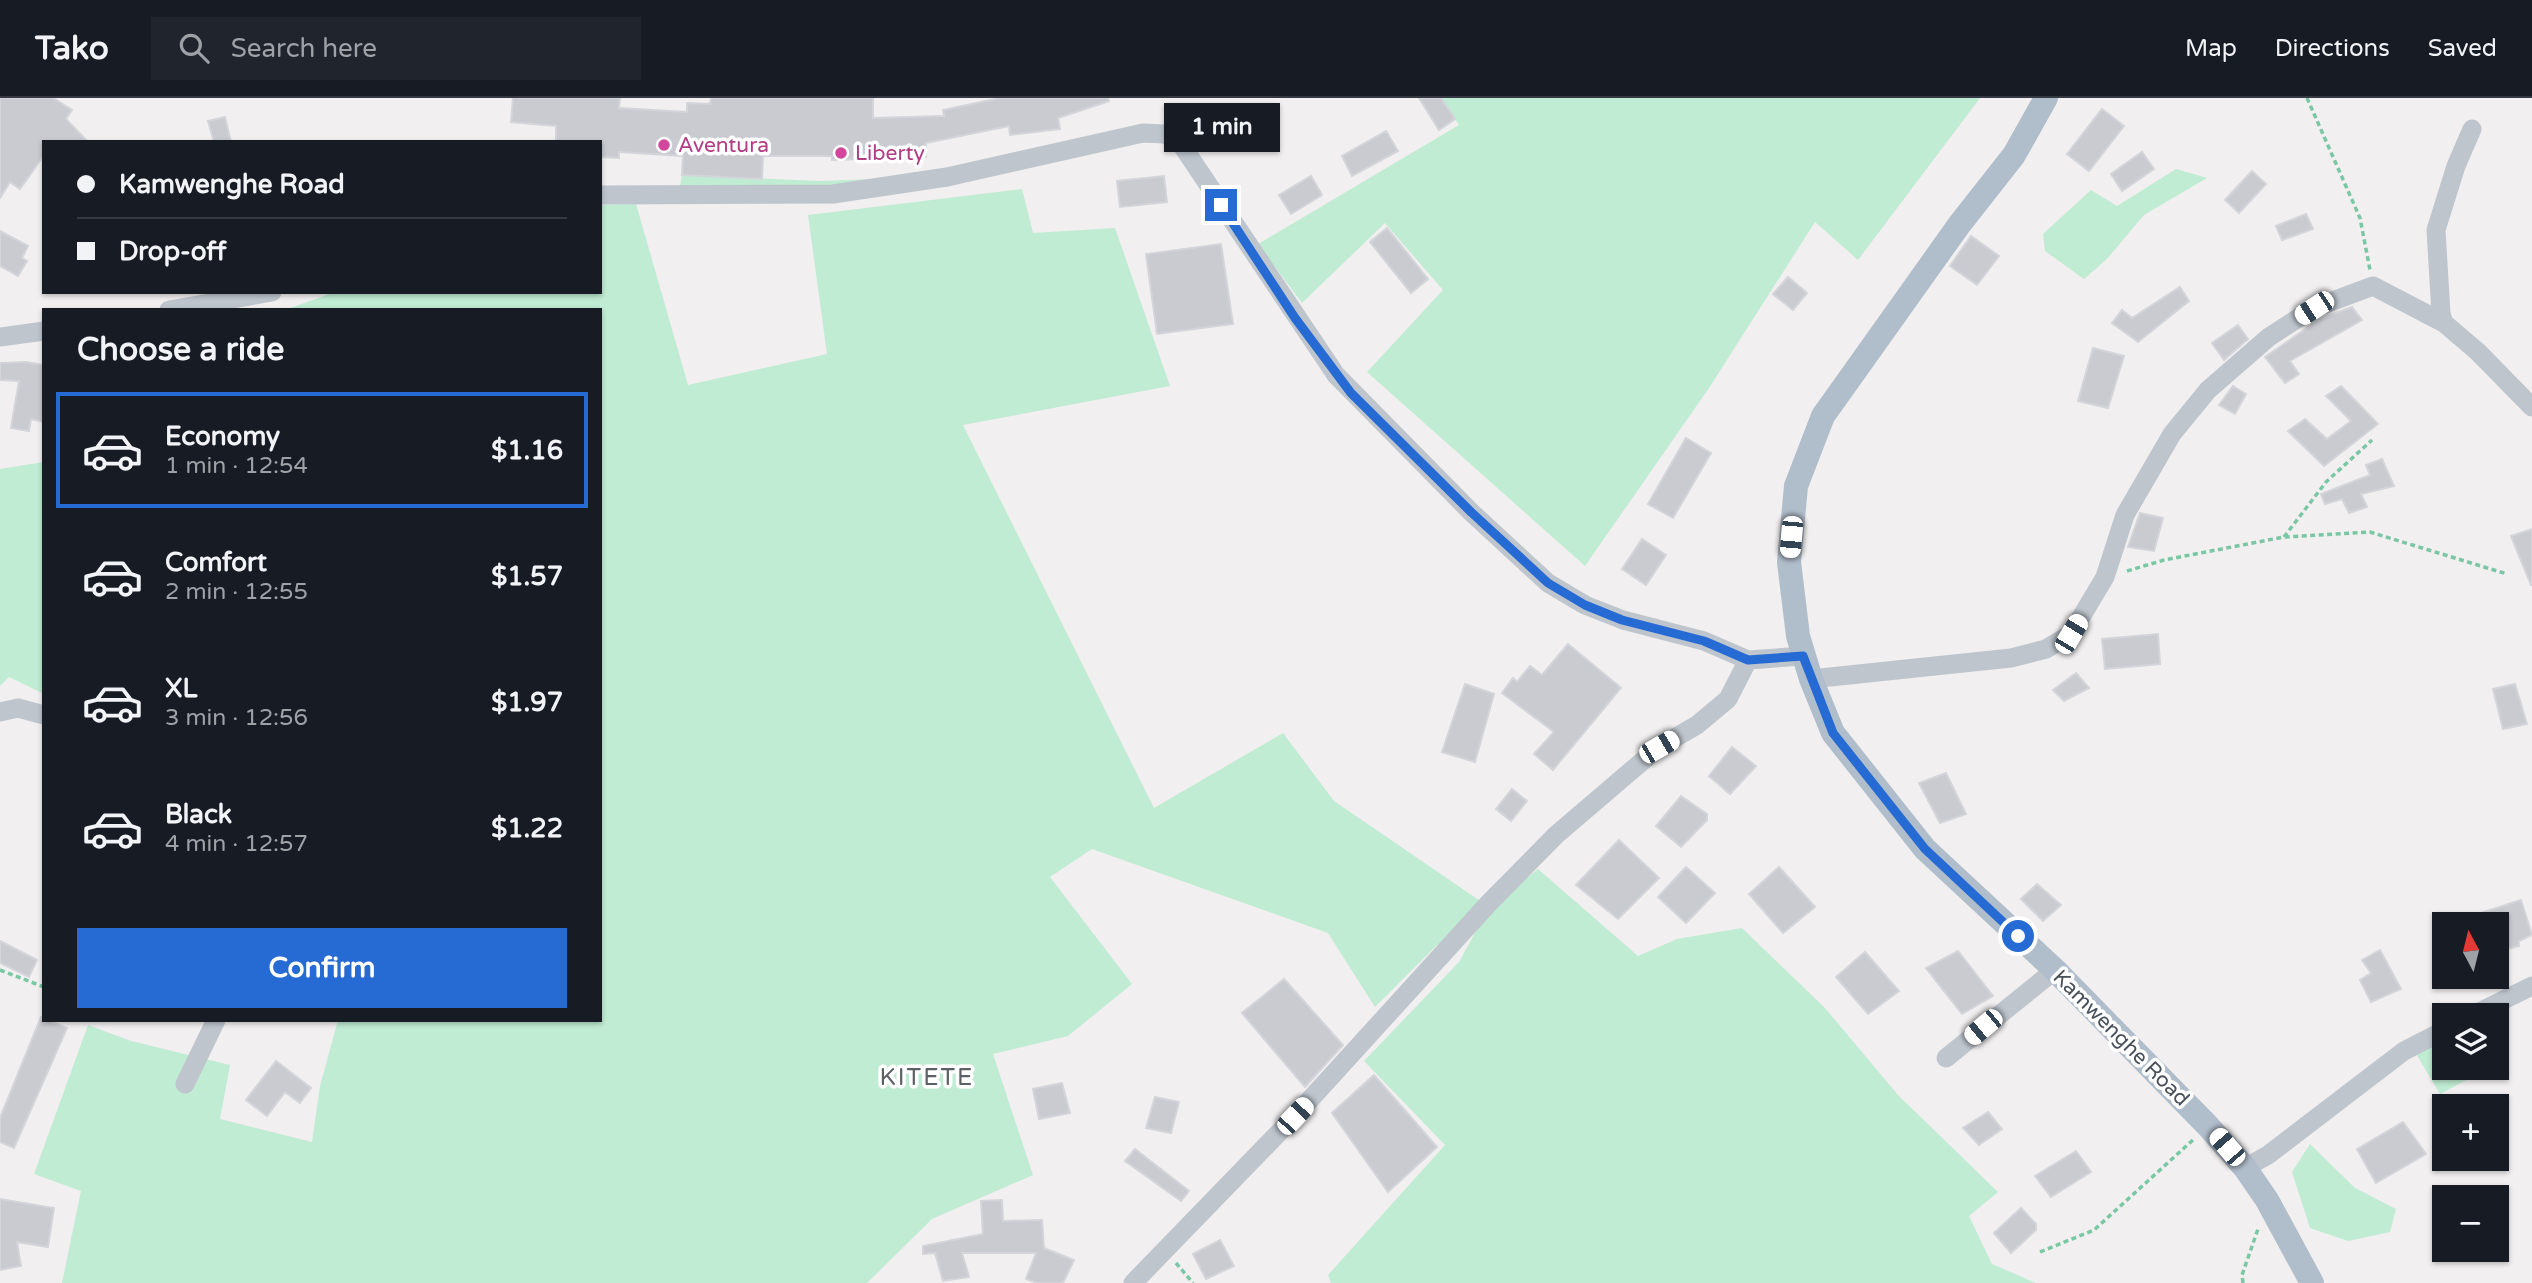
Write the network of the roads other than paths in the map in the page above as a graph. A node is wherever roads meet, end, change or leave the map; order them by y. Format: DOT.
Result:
graph roads {
  1 [pos="2046,98"];
  2 [pos="2472,129"];
  3 [pos="602,195"];
  4 [pos="261,294"];
  5 [pos="180,308"];
  6 [pos="2444,323"];
  7 [pos="42,331"];
  8 [pos="0,337"];
  9 [pos="2532,407"];
  10 [pos="1804,657"];
  11 [pos="1748,660"];
  12 [pos="0,712"];
  13 [pos="42,714"];
  14 [pos="2054,970"];
  15 [pos="2532,986"];
  16 [pos="2497,1003"];
  17 [pos="215,1022"];
  18 [pos="2432,1037"];
  19 [pos="1946,1058"];
  20 [pos="185,1084"];
  21 [pos="2245,1168"];
  22 [pos="1133,1283"];
  23 [pos="2312,1283"];
  1 -- 10 [label="main road, Kamwenghe Road"];
  2 -- 6 [label="street"];
  3 -- 11 [label="street"];
  4 -- 5 [label="street"];
  6 -- 9 [label="street"];
  6 -- 10 [label="street"];
  7 -- 8 [label="street"];
  10 -- 11 [label="street"];
  10 -- 14 [label="main road, Kamwenghe Road"];
  11 -- 22 [label="street"];
  12 -- 13 [label="street"];
  14 -- 19 [label="street"];
  14 -- 21 [label="main road, Kamwenghe Road"];
  15 -- 16 [label="street"];
  17 -- 20 [label="street"];
  18 -- 21 [label="street"];
  21 -- 23 [label="main road, Kamwenghe Road"];
}
